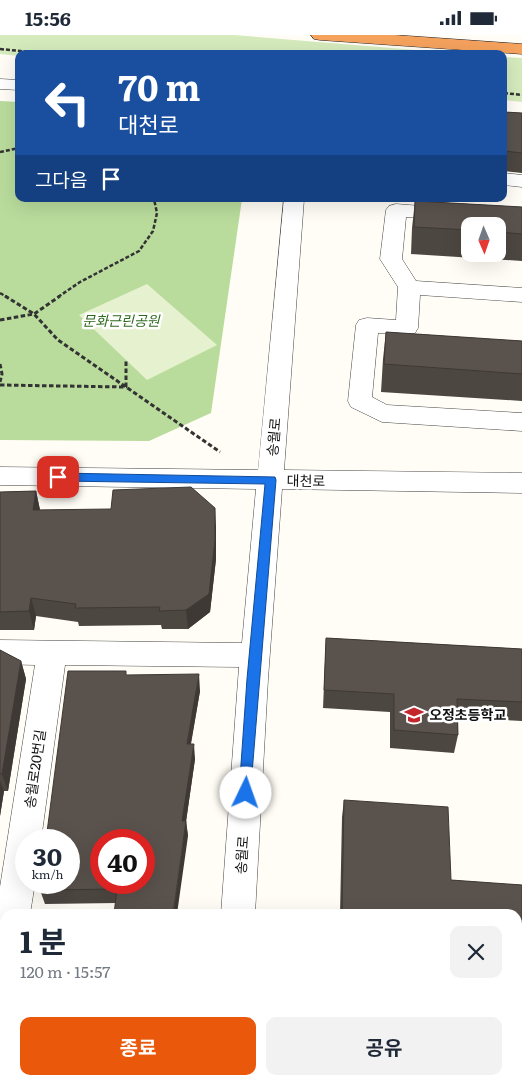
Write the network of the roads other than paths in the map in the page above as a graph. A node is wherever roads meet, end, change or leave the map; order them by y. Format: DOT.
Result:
graph roads {
  1 [pos="320,35"];
  2 [pos="522,49"];
  3 [pos="0,83"];
  4 [pos="15,85"];
  5 [pos="507,179"];
  6 [pos="522,181"];
  7 [pos="294,202"];
  8 [pos="522,220"];
  9 [pos="410,287"];
  10 [pos="522,295"];
  11 [pos="522,422"];
  12 [pos="0,477"];
  13 [pos="271,480"];
  14 [pos="522,483"];
  15 [pos="0,652"];
  16 [pos="52,653"];
  17 [pos="256,655"];
  18 [pos="14,909"];
  19 [pos="238,909"];
  1 -- 2 [label="highway"];
  3 -- 4 [label="street"];
  5 -- 6 [label="street"];
  7 -- 13 [label="street, 송월로"];
  8 -- 9 [label="street"];
  9 -- 10 [label="street"];
  9 -- 11 [label="street"];
  12 -- 13 [label="street, 대천로"];
  13 -- 14 [label="street, 대천로"];
  13 -- 17 [label="street, 송월로"];
  15 -- 16 [label="street"];
  16 -- 17 [label="street"];
  16 -- 18 [label="street, 송월로20번길"];
  17 -- 19 [label="street, 송월로"];
}
